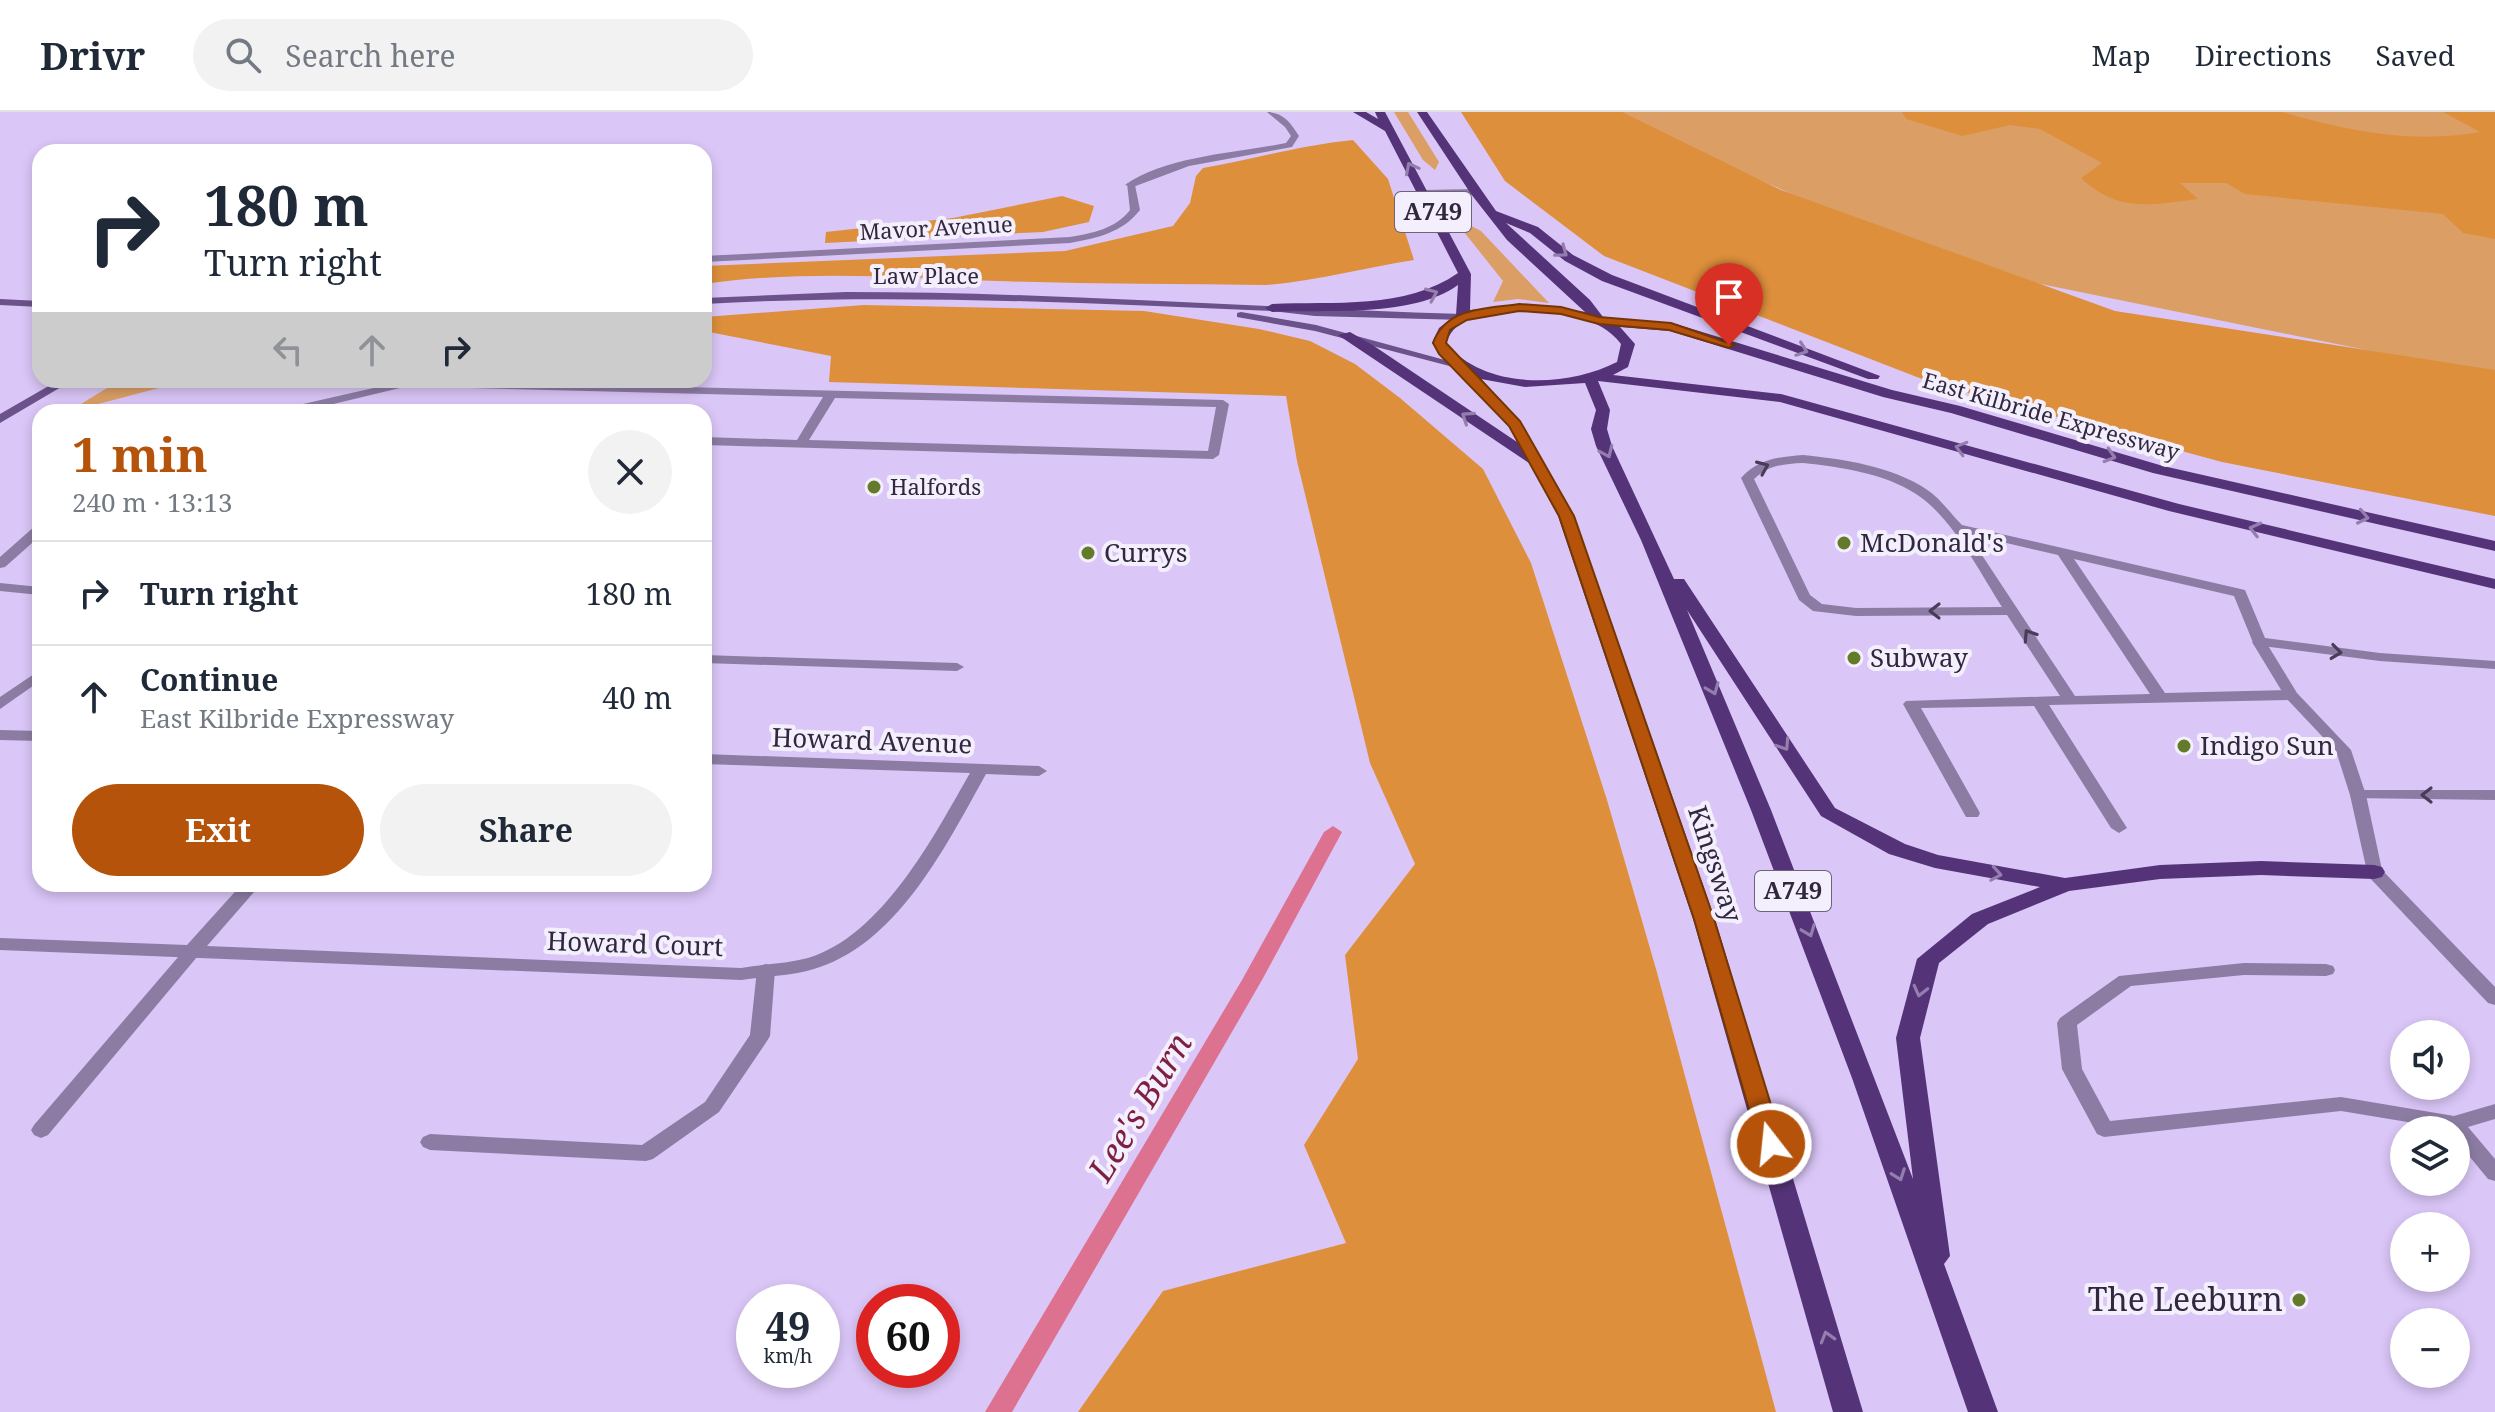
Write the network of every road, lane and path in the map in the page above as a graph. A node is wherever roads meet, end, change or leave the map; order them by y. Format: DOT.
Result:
graph roads {
  1 [pos="1271,112"];
  2 [pos="1358,112"];
  3 [pos="1380,112"];
  4 [pos="1422,112"];
  5 [pos="1389,129"];
  6 [pos="1475,192"];
  7 [pos="1424,193"];
  8 [pos="1495,214"];
  9 [pos="712,259"];
  10 [pos="1465,274"];
  11 [pos="712,301"];
  12 [pos="0,302"];
  13 [pos="1148,303"];
  14 [pos="32,304"];
  15 [pos="1272,308"];
  16 [pos="1463,317"];
  17 [pos="1599,321"];
  18 [pos="1345,335"];
  19 [pos="1461,366"];
  20 [pos="1594,378"];
  21 [pos="53,388"];
  22 [pos="387,388"];
  23 [pos="592,388"];
  24 [pos="831,394"];
  25 [pos="319,404"];
  26 [pos="1955,409"];
  27 [pos="0,419"];
  28 [pos="712,441"];
  29 [pos="801,444"];
  30 [pos="1533,459"];
  31 [pos="1957,528"];
  32 [pos="32,536"];
  33 [pos="1649,540"];
  34 [pos="2495,546"];
  35 [pos="2061,550"];
  36 [pos="0,564"];
  37 [pos="2495,584"];
  38 [pos="0,587"];
  39 [pos="32,590"];
  40 [pos="2013,611"];
  41 [pos="2259,642"];
  42 [pos="712,659"];
  43 [pos="2495,665"];
  44 [pos="957,667"];
  45 [pos="32,680"];
  46 [pos="2291,695"];
  47 [pos="2159,696"];
  48 [pos="2039,701"];
  49 [pos="2071,701"];
  50 [pos="0,704"];
  51 [pos="0,735"];
  52 [pos="32,736"];
  53 [pos="712,759"];
  54 [pos="981,769"];
  55 [pos="1039,771"];
  56 [pos="2358,795"];
  57 [pos="2495,795"];
  58 [pos="1972,813"];
  59 [pos="2119,828"];
  60 [pos="2374,872"];
  61 [pos="2065,885"];
  62 [pos="245,892"];
  63 [pos="0,944"];
  64 [pos="191,953"];
  65 [pos="766,970"];
  66 [pos="2326,970"];
  67 [pos="2495,998"];
  68 [pos="2495,1111"];
  69 [pos="2409,1116"];
  70 [pos="2470,1119"];
  71 [pos="41,1130"];
  72 [pos="430,1142"];
  73 [pos="2470,1143"];
  74 [pos="2495,1173"];
  75 [pos="1942,1296"];
  76 [pos="1848,1412"];
  77 [pos="1983,1412"];
  1 -- 9 [label="street, Mavor Avenue"];
  2 -- 5 [label="main road"];
  3 -- 5 [label="main road, A749"];
  4 -- 6 [label="main road, A749"];
  7 -- 5 [label="main road, A749, one-way"];
  6 -- 7 [label="street"];
  6 -- 8 [label="main road, A749"];
  7 -- 10 [label="main road, A749"];
  8 -- 17 [label="main road, A749"];
  8 -- 26 [label="main road, one-way"];
  15 -- 10 [label="main road, one-way"];
  10 -- 16 [label="main road, A749"];
  11 -- 13 [label="street, Law Place"];
  12 -- 14 [label="street"];
  13 -- 15 [label="street, Law Place"];
  13 -- 18 [label="street, Law Place"];
  15 -- 16 [label="street, Law Place"];
  16 -- 17 [label="main road, East Kilbride Expressway"];
  16 -- 19 [label="main road, Kingsway"];
  17 -- 20 [label="main road, A749"];
  17 -- 26 [label="main road, East Kilbride Expressway"];
  18 -- 19 [label="street, Law Place"];
  30 -- 18 [label="main road, one-way"];
  19 -- 20 [label="main road"];
  19 -- 30 [label="main road, Kingsway"];
  20 -- 33 [label="main road, A749, one-way"];
  37 -- 20 [label="main road, one-way"];
  21 -- 27 [label="street"];
  22 -- 25 [label="street"];
  23 -- 24 [label="street"];
  24 -- 29 [label="street"];
  24 -- 29 [label="street"];
  26 -- 34 [label="main road, East Kilbride Expressway, one-way"];
  28 -- 29 [label="street"];
  76 -- 30 [label="main road, Kingsway, one-way"];
  31 -- 35 [label="street"];
  31 -- 40 [label="street"];
  40 -- 31 [label="street, one-way"];
  32 -- 36 [label="street"];
  33 -- 61 [label="main road, one-way"];
  33 -- 75 [label="main road, A749, one-way"];
  35 -- 41 [label="street"];
  35 -- 47 [label="street"];
  38 -- 39 [label="street"];
  49 -- 40 [label="street, one-way"];
  41 -- 43 [label="street, one-way"];
  41 -- 46 [label="street"];
  42 -- 44 [label="street"];
  45 -- 50 [label="street"];
  46 -- 47 [label="street"];
  46 -- 56 [label="street"];
  47 -- 49 [label="street"];
  48 -- 49 [label="street"];
  48 -- 58 [label="street"];
  48 -- 59 [label="street"];
  51 -- 52 [label="street"];
  53 -- 54 [label="street, Howard Avenue"];
  54 -- 55 [label="street, Howard Avenue"];
  54 -- 65 [label="street, Howard Court"];
  57 -- 56 [label="street, one-way"];
  56 -- 60 [label="street"];
  60 -- 61 [label="main road"];
  60 -- 67 [label="street"];
  61 -- 75 [label="main road, one-way"];
  62 -- 64 [label="street"];
  63 -- 64 [label="street, Howard Court"];
  64 -- 65 [label="street, Howard Court"];
  64 -- 71 [label="street"];
  65 -- 72 [label="street"];
  66 -- 69 [label="street"];
  68 -- 70 [label="street"];
  73 -- 74 [label="street"];
  75 -- 77 [label="main road, A749"];
}
